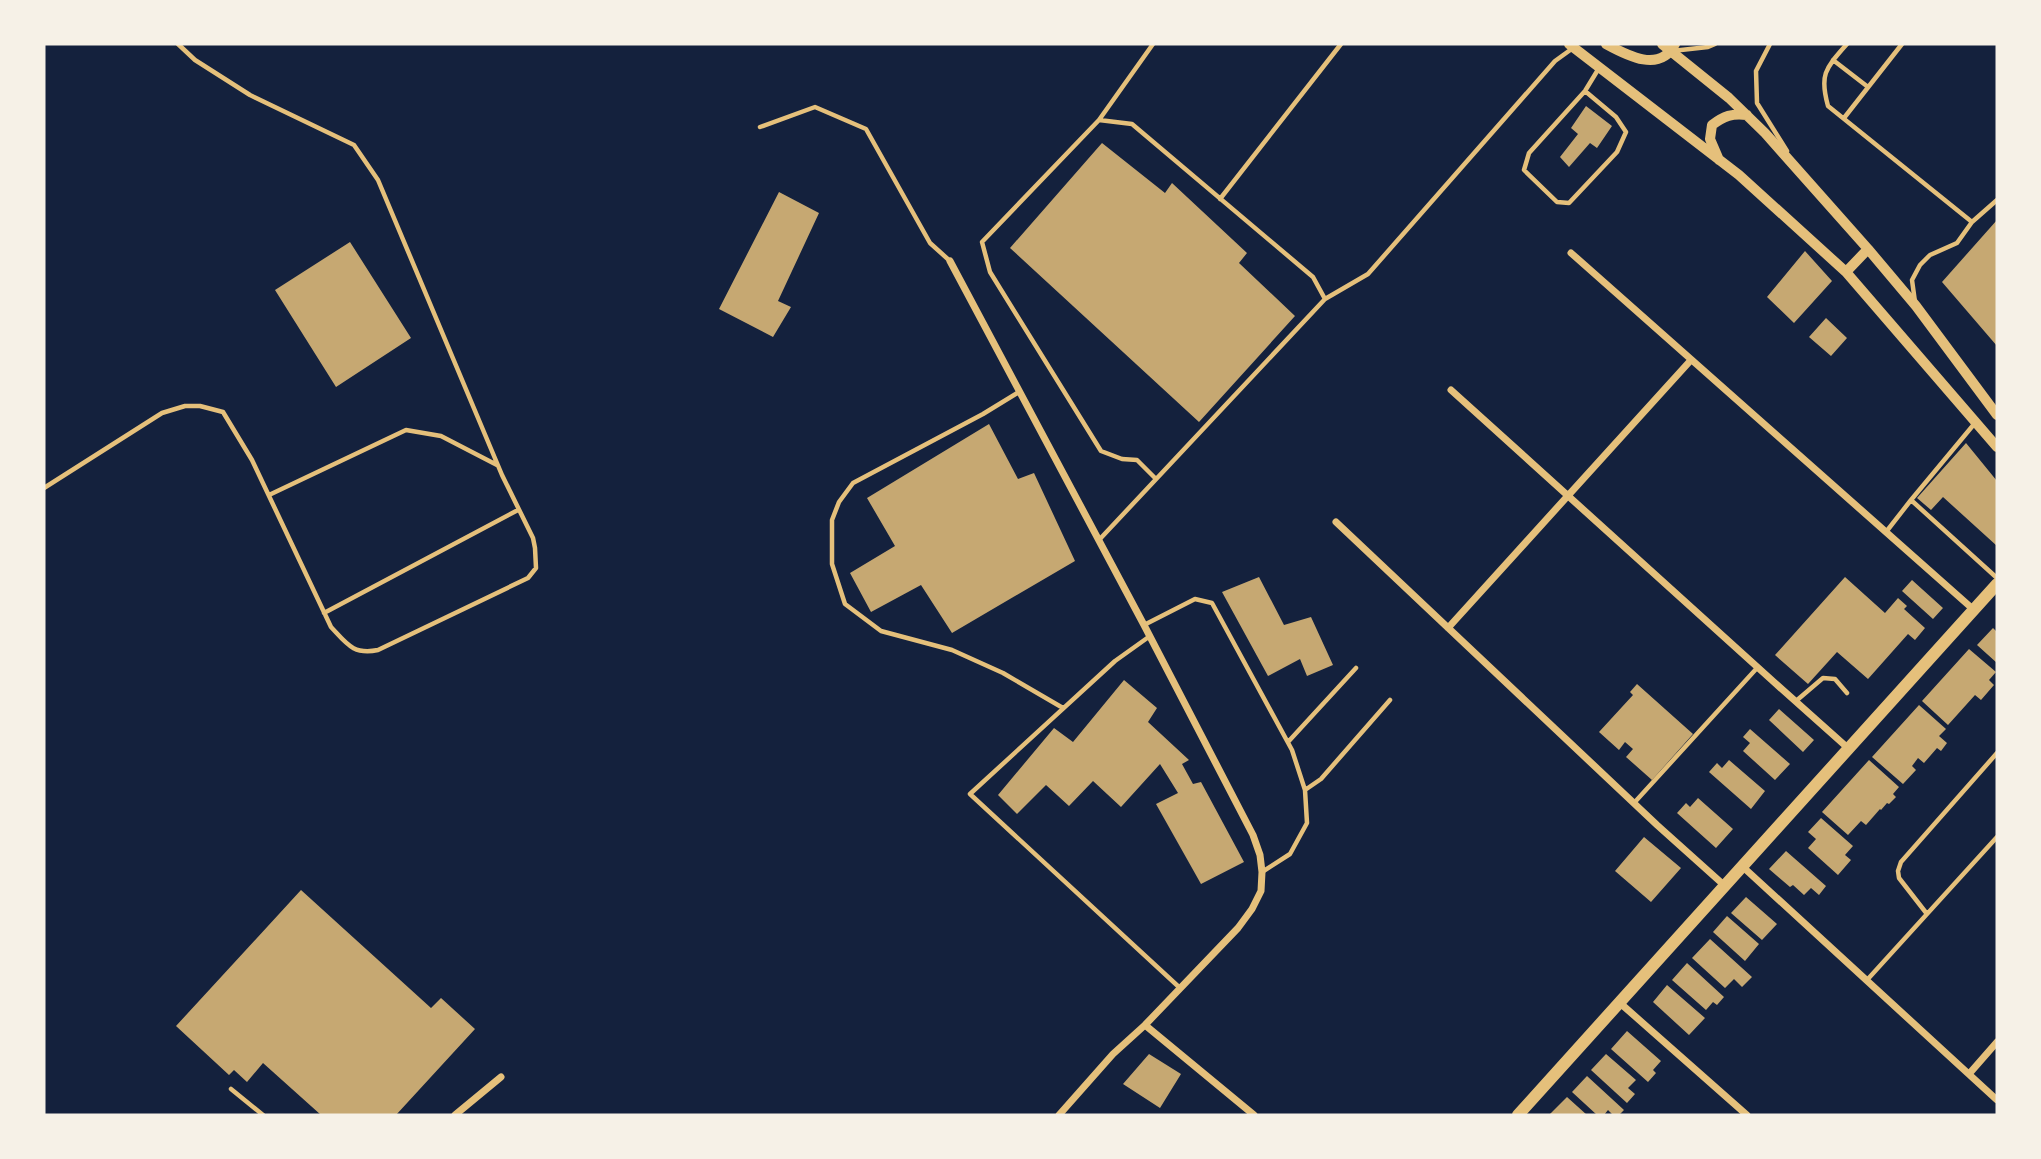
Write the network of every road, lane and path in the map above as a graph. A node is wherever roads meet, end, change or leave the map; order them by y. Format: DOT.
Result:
graph roads {
  1 [pos="178,44"];
  2 [pos="1153,44"];
  3 [pos="1341,44"];
  4 [pos="1606,44"];
  5 [pos="1715,44"];
  6 [pos="1770,44"];
  7 [pos="1847,44"];
  8 [pos="1902,44"];
  9 [pos="1571,46"];
  10 [pos="1670,46"];
  11 [pos="1832,60"];
  12 [pos="1600,68"];
  13 [pos="1868,88"];
  14 [pos="1585,91"];
  15 [pos="1747,115"];
  16 [pos="1844,118"];
  17 [pos="1099,120"];
  18 [pos="760,127"];
  19 [pos="1720,161"];
  20 [pos="1798,170"];
  21 [pos="1220,199"];
  22 [pos="1997,200"];
  23 [pos="1972,222"];
  24 [pos="1868,249"];
  25 [pos="1571,253"];
  26 [pos="950,261"];
  27 [pos="1846,272"];
  28 [pos="1325,299"];
  29 [pos="1916,306"];
  30 [pos="1691,360"];
  31 [pos="1451,390"];
  32 [pos="1019,392"];
  33 [pos="1996,412"];
  34 [pos="1976,423"];
  35 [pos="1997,447"];
  36 [pos="498,466"];
  37 [pos="1156,479"];
  38 [pos="44,488"];
  39 [pos="269,495"];
  40 [pos="1568,496"];
  41 [pos="1911,500"];
  42 [pos="519,510"];
  43 [pos="1336,522"];
  44 [pos="1885,533"];
  45 [pos="1098,540"];
  46 [pos="1997,581"];
  47 [pos="1974,610"];
  48 [pos="324,612"];
  49 [pos="1143,625"];
  50 [pos="1448,628"];
  51 [pos="1150,636"];
  52 [pos="1356,668"];
  53 [pos="1757,668"];
  54 [pos="1847,693"];
  55 [pos="1390,700"];
  56 [pos="1796,701"];
  57 [pos="1063,708"];
  58 [pos="1288,742"];
  59 [pos="1850,749"];
  60 [pos="1997,753"];
  61 [pos="1305,790"];
  62 [pos="1634,803"];
  63 [pos="1997,836"];
  64 [pos="1743,867"];
  65 [pos="1262,872"];
  66 [pos="1725,887"];
  67 [pos="1927,914"];
  68 [pos="1867,980"];
  69 [pos="1180,988"];
  70 [pos="1620,1003"];
  71 [pos="1145,1025"];
  72 [pos="1997,1042"];
  73 [pos="1969,1074"];
  74 [pos="501,1077"];
  75 [pos="231,1089"];
  76 [pos="1997,1100"];
  77 [pos="461,1113"];
  78 [pos="263,1115"];
  79 [pos="1059,1115"];
  80 [pos="1254,1115"];
  81 [pos="1518,1115"];
  82 [pos="1747,1115"];
  1 -- 36 [label="lane"];
  2 -- 17 [label="lane"];
  3 -- 21 [label="lane"];
  4 -- 10 [label="main road"];
  5 -- 10 [label="lane"];
  6 -- 20 [label="lane"];
  7 -- 11 [label="lane"];
  8 -- 13 [label="lane"];
  9 -- 12 [label="main road"];
  9 -- 28 [label="lane"];
  10 -- 15 [label="main road"];
  11 -- 13 [label="lane"];
  11 -- 16 [label="lane"];
  12 -- 14 [label="lane"];
  12 -- 19 [label="main road"];
  13 -- 16 [label="lane"];
  14 -- 14 [label="lane"];
  15 -- 19 [label="main road"];
  15 -- 20 [label="main road"];
  16 -- 23 [label="lane"];
  17 -- 21 [label="lane"];
  17 -- 37 [label="lane"];
  18 -- 26 [label="lane"];
  19 -- 27 [label="main road"];
  20 -- 24 [label="main road"];
  21 -- 28 [label="lane"];
  22 -- 23 [label="lane"];
  23 -- 29 [label="lane"];
  24 -- 27 [label="main road"];
  24 -- 29 [label="main road"];
  25 -- 30 [label="street"];
  26 -- 32 [label="street"];
  27 -- 34 [label="main road"];
  28 -- 37 [label="lane"];
  29 -- 33 [label="main road"];
  30 -- 40 [label="street"];
  30 -- 44 [label="street"];
  31 -- 40 [label="street"];
  32 -- 45 [label="street"];
  32 -- 57 [label="lane"];
  34 -- 35 [label="main road"];
  34 -- 41 [label="lane"];
  36 -- 39 [label="lane"];
  36 -- 42 [label="lane"];
  37 -- 45 [label="lane"];
  38 -- 39 [label="lane"];
  39 -- 48 [label="lane"];
  40 -- 50 [label="street"];
  40 -- 53 [label="street"];
  41 -- 44 [label="lane"];
  41 -- 46 [label="lane"];
  42 -- 48 [label="lane"];
  42 -- 48 [label="lane"];
  43 -- 50 [label="street"];
  44 -- 47 [label="street"];
  45 -- 49 [label="street"];
  46 -- 47 [label="main road"];
  47 -- 59 [label="main road"];
  49 -- 51 [label="street"];
  49 -- 58 [label="lane"];
  50 -- 62 [label="street"];
  51 -- 57 [label="lane"];
  51 -- 65 [label="street"];
  52 -- 58 [label="lane"];
  53 -- 56 [label="street"];
  53 -- 62 [label="lane"];
  54 -- 56 [label="lane"];
  55 -- 61 [label="lane"];
  56 -- 59 [label="street"];
  57 -- 69 [label="lane"];
  58 -- 61 [label="lane"];
  59 -- 64 [label="main road"];
  60 -- 67 [label="lane"];
  61 -- 65 [label="lane"];
  62 -- 66 [label="street"];
  63 -- 67 [label="lane"];
  64 -- 66 [label="main road"];
  64 -- 68 [label="street"];
  65 -- 69 [label="street"];
  66 -- 70 [label="main road"];
  67 -- 68 [label="lane"];
  68 -- 73 [label="street"];
  69 -- 71 [label="street"];
  70 -- 81 [label="main road"];
  70 -- 82 [label="street"];
  71 -- 79 [label="street"];
  71 -- 80 [label="street"];
  72 -- 73 [label="street"];
  73 -- 76 [label="street"];
  74 -- 77 [label="street"];
  75 -- 78 [label="lane"];
}
